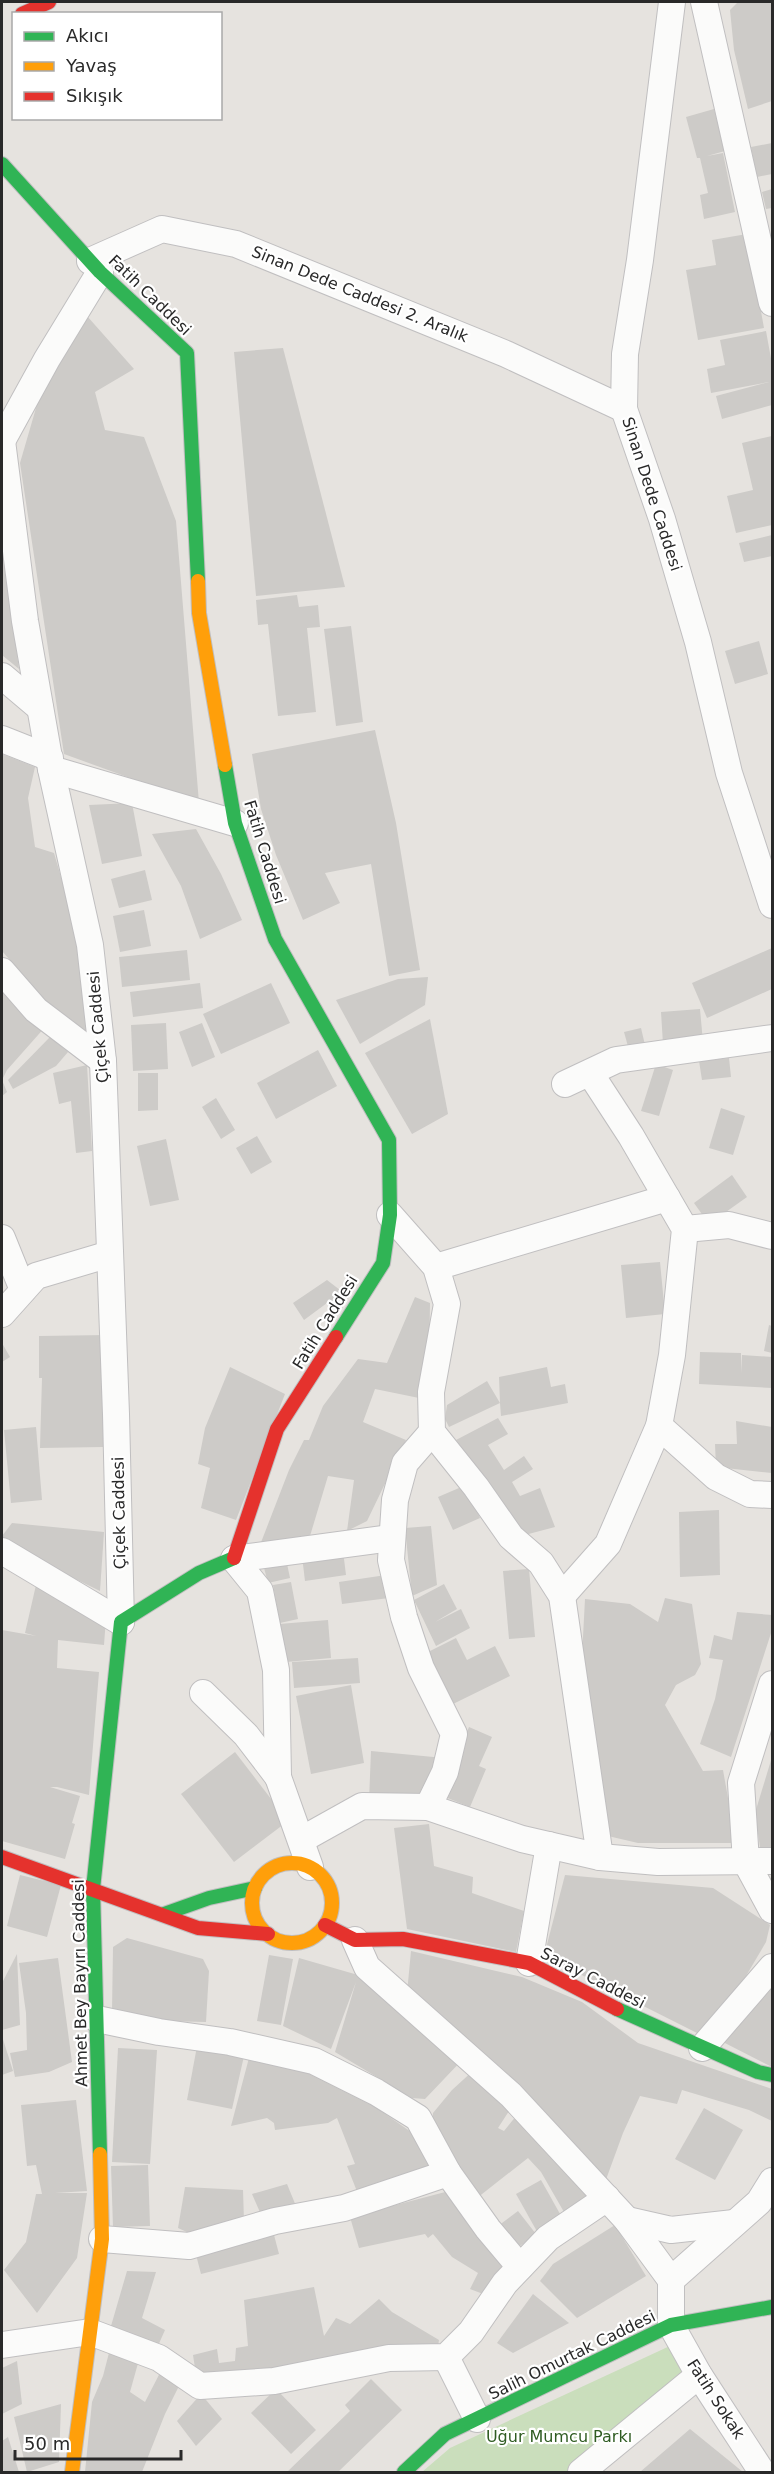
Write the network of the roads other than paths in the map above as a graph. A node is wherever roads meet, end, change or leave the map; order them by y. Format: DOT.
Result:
graph roads {
  1 [pos="49,2"];
  2 [pos="672,2"];
  3 [pos="704,2"];
  4 [pos="26,12"];
  5 [pos="2,164"];
  6 [pos="95,267"];
  7 [pos="772,303"];
  8 [pos="624,409"];
  9 [pos="2,441"];
  10 [pos="2,676"];
  11 [pos="40,708"];
  12 [pos="2,739"];
  13 [pos="50,763"];
  14 [pos="235,823"];
  15 [pos="772,905"];
  16 [pos="2,972"];
  17 [pos="772,1038"];
  18 [pos="103,1061"];
  19 [pos="590,1073"];
  20 [pos="565,1084"];
  21 [pos="667,1198"];
  22 [pos="390,1215"];
  23 [pos="685,1228"];
  24 [pos="772,1236"];
  25 [pos="2,1238"];
  26 [pos="110,1254"];
  27 [pos="436,1267"];
  28 [pos="23,1290"];
  29 [pos="2,1314"];
  30 [pos="659,1426"];
  31 [pos="432,1432"];
  32 [pos="772,1495"];
  33 [pos="391,1538"];
  34 [pos="2,1551"];
  35 [pos="234,1559"];
  36 [pos="562,1596"];
  37 [pos="121,1622"];
  38 [pos="772,1684"];
  39 [pos="203,1693"];
  40 [pos="278,1777"];
  41 [pos="428,1807"];
  42 [pos="301,1840"];
  43 [pos="549,1845"];
  44 [pos="2,1857"];
  45 [pos="600,1857"];
  46 [pos="772,1861"];
  47 [pos="746,1862"];
  48 [pos="310,1867"];
  49 [pos="255,1888"];
  50 [pos="93,1889"];
  51 [pos="772,1910"];
  52 [pos="165,1914"];
  53 [pos="325,1925"];
  54 [pos="267,1934"];
  55 [pos="355,1940"];
  56 [pos="529,1963"];
  57 [pos="772,1967"];
  58 [pos="97,2019"];
  59 [pos="702,2048"];
  60 [pos="772,2075"];
  61 [pos="448,2173"];
  62 [pos="772,2181"];
  63 [pos="607,2198"];
  64 [pos="627,2220"];
  65 [pos="734,2223"];
  66 [pos="102,2239"];
  67 [pos="520,2267"];
  68 [pos="671,2280"];
  69 [pos="772,2307"];
  70 [pos="671,2325"];
  71 [pos="90,2332"];
  72 [pos="2,2345"];
  73 [pos="446,2357"];
  74 [pos="699,2375"];
  75 [pos="477,2419"];
  76 [pos="72,2472"];
  77 [pos="404,2472"];
  78 [pos="581,2472"];
  79 [pos="762,2472"];
  1 -- 4 [label="main road"];
  2 -- 8 [label="street, Sinan Dede Caddesi"];
  3 -- 7 [label="street"];
  5 -- 6 [label="main road, Fatih Caddesi"];
  6 -- 8 [label="street, Sinan Dede Caddesi 2. Aralık"];
  6 -- 9 [label="street"];
  6 -- 14 [label="main road, Fatih Caddesi"];
  8 -- 15 [label="street, Sinan Dede Caddesi"];
  9 -- 11 [label="street, Çiçek Caddesi"];
  10 -- 11 [label="street"];
  11 -- 13 [label="street, Çiçek Caddesi"];
  12 -- 13 [label="street"];
  13 -- 14 [label="street"];
  13 -- 18 [label="street, Çiçek Caddesi"];
  14 -- 22 [label="main road, Fatih Caddesi"];
  16 -- 18 [label="street"];
  17 -- 19 [label="street"];
  18 -- 26 [label="street, Çiçek Caddesi"];
  19 -- 20 [label="street"];
  19 -- 21 [label="street"];
  21 -- 23 [label="street"];
  21 -- 27 [label="street"];
  22 -- 27 [label="street"];
  22 -- 35 [label="main road, Fatih Caddesi"];
  23 -- 24 [label="street"];
  23 -- 30 [label="street"];
  25 -- 28 [label="street"];
  26 -- 28 [label="street"];
  26 -- 37 [label="street, Çiçek Caddesi"];
  27 -- 31 [label="street"];
  28 -- 29 [label="street"];
  30 -- 32 [label="street"];
  30 -- 36 [label="street"];
  31 -- 33 [label="street"];
  31 -- 36 [label="street"];
  33 -- 35 [label="street"];
  33 -- 41 [label="street"];
  34 -- 37 [label="street"];
  35 -- 37 [label="main road"];
  35 -- 40 [label="street"];
  36 -- 45 [label="street"];
  37 -- 50 [label="main road, Ahmet Bey Bayırı Caddesi"];
  38 -- 47 [label="street"];
  39 -- 40 [label="street"];
  40 -- 42 [label="street"];
  41 -- 42 [label="street"];
  41 -- 43 [label="street"];
  42 -- 48 [label="street"];
  43 -- 45 [label="street"];
  43 -- 56 [label="street"];
  44 -- 50 [label="main road"];
  45 -- 47 [label="street"];
  46 -- 47 [label="street"];
  47 -- 51 [label="street"];
  48 -- 49 [label="main road"];
  48 -- 53 [label="main road"];
  49 -- 52 [label="main road"];
  49 -- 54 [label="main road"];
  50 -- 52 [label="main road"];
  50 -- 58 [label="main road, Ahmet Bey Bayırı Caddesi"];
  52 -- 54 [label="main road"];
  53 -- 54 [label="main road"];
  53 -- 55 [label="main road"];
  55 -- 56 [label="main road, Saray Caddesi"];
  55 -- 63 [label="street"];
  56 -- 59 [label="main road, Saray Caddesi"];
  57 -- 59 [label="street"];
  58 -- 61 [label="street"];
  58 -- 66 [label="main road, Ahmet Bey Bayırı Caddesi"];
  59 -- 60 [label="main road, Saray Caddesi"];
  61 -- 66 [label="street"];
  61 -- 67 [label="street"];
  62 -- 65 [label="street"];
  63 -- 64 [label="street"];
  63 -- 67 [label="street"];
  64 -- 65 [label="street"];
  64 -- 68 [label="street"];
  65 -- 68 [label="street"];
  66 -- 71 [label="main road, Ahmet Bey Bayırı Caddesi"];
  67 -- 73 [label="street"];
  68 -- 70 [label="street"];
  69 -- 70 [label="main road, Salih Omurtak Caddesi"];
  70 -- 74 [label="street, Fatih Sokak"];
  70 -- 75 [label="main road, Salih Omurtak Caddesi"];
  71 -- 72 [label="street"];
  71 -- 73 [label="street"];
  71 -- 76 [label="main road, Ahmet Bey Bayırı Caddesi"];
  73 -- 75 [label="street"];
  74 -- 78 [label="street"];
  74 -- 79 [label="street, Fatih Sokak"];
  75 -- 77 [label="main road, Salih Omurtak Caddesi"];
}
